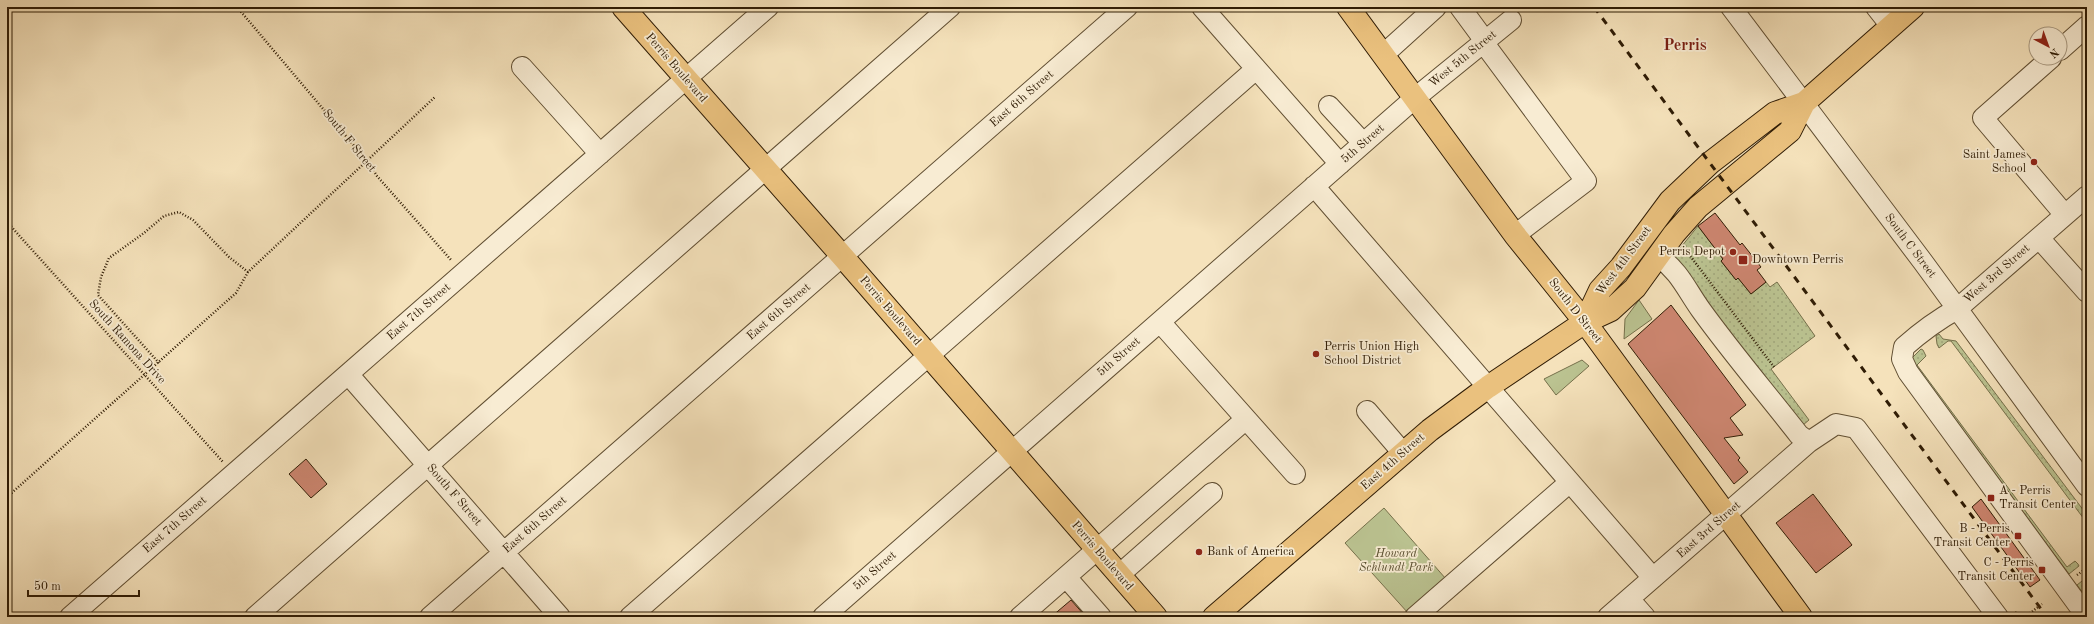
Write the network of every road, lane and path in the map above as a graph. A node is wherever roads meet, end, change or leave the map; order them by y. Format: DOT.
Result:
graph roads {
  1 [pos="237,7"];
  2 [pos="623,7"];
  3 [pos="768,7"];
  4 [pos="950,7"];
  5 [pos="1127,7"];
  6 [pos="1202,7"];
  7 [pos="1348,7"];
  8 [pos="1460,7"];
  9 [pos="1731,7"];
  10 [pos="1876,7"];
  11 [pos="1913,7"];
  12 [pos="1431,11"];
  13 [pos="1511,20"];
  14 [pos="1891,26"];
  15 [pos="2087,26"];
  16 [pos="1484,41"];
  17 [pos="2068,43"];
  18 [pos="1383,55"];
  19 [pos="2042,66"];
  20 [pos="522,67"];
  21 [pos="1256,69"];
  22 [pos="685,79"];
  23 [pos="435,97"];
  24 [pos="1415,98"];
  25 [pos="1804,104"];
  26 [pos="1330,106"];
  27 [pos="1363,143"];
  28 [pos="600,154"];
  29 [pos="367,161"];
  30 [pos="1340,164"];
  31 [pos="766,170"];
  32 [pos="1314,186"];
  33 [pos="2087,196"];
  34 [pos="2065,215"];
  35 [pos="7,222"];
  36 [pos="1516,235"];
  37 [pos="2039,238"];
  38 [pos="1682,246"];
  39 [pos="843,256"];
  40 [pos="1658,256"];
  41 [pos="248,272"];
  42 [pos="463,273"];
  43 [pos="2087,292"];
  44 [pos="1957,309"];
  45 [pos="1160,322"];
  46 [pos="1585,322"];
  47 [pos="929,356"];
  48 [pos="159,363"];
  49 [pos="1774,367"];
  50 [pos="348,374"];
  51 [pos="145,375"];
  52 [pos="1488,387"];
  53 [pos="1367,411"];
  54 [pos="1246,419"];
  55 [pos="1809,442"];
  56 [pos="1012,452"];
  57 [pos="1403,453"];
  58 [pos="428,466"];
  59 [pos="234,474"];
  60 [pos="1295,474"];
  61 [pos="1570,482"];
  62 [pos="2087,486"];
  63 [pos="1212,493"];
  64 [pos="7,496"];
  65 [pos="1725,515"];
  66 [pos="1097,550"];
  67 [pos="504,552"];
  68 [pos="1119,575"];
  69 [pos="1066,577"];
  70 [pos="1653,578"];
  71 [pos="1629,599"];
  72 [pos="2042,604"];
  73 [pos="2087,616"];
  74 [pos="70,617"];
  75 [pos="255,617"];
  76 [pos="430,617"];
  77 [pos="560,617"];
  78 [pos="630,617"];
  79 [pos="823,617"];
  80 [pos="1020,617"];
  81 [pos="1101,617"];
  82 [pos="1156,617"];
  83 [pos="1214,617"];
  84 [pos="1415,617"];
  85 [pos="1608,617"];
  86 [pos="1645,617"];
  87 [pos="1801,617"];
  88 [pos="1998,617"];
  89 [pos="2025,617"];
  1 -- 29 [label="path, South F Street"];
  2 -- 22 [label="main road, Perris Boulevard"];
  3 -- 22 [label="street, East 7th Street"];
  4 -- 31 [label="street"];
  5 -- 39 [label="street, East 6th Street"];
  6 -- 21 [label="street"];
  7 -- 18 [label="main road, South D Street"];
  8 -- 16 [label="street"];
  9 -- 25 [label="street, South C Street"];
  10 -- 14 [label="street"];
  11 -- 14 [label="main road, West 4th Street"];
  12 -- 18 [label="street"];
  13 -- 16 [label="street, West 5th Street"];
  14 -- 25 [label="main road, West 4th Street"];
  15 -- 17 [label="street"];
  16 -- 24 [label="street, West 5th Street"];
  16 -- 36 [label="street"];
  18 -- 24 [label="main road, South D Street"];
  19 -- 34 [label="street"];
  20 -- 28 [label="street"];
  21 -- 30 [label="street"];
  21 -- 47 [label="street"];
  22 -- 28 [label="street, East 7th Street"];
  22 -- 31 [label="main road, Perris Boulevard"];
  23 -- 29 [label="path"];
  24 -- 27 [label="street, 5th Street"];
  24 -- 36 [label="main road, South D Street"];
  25 -- 40 [label="main road, West 4th Street"];
  25 -- 44 [label="street, South C Street"];
  25 -- 46 [label="main road, West 4th Street"];
  26 -- 27 [label="street"];
  27 -- 30 [label="street, 5th Street"];
  28 -- 42 [label="street, East 7th Street"];
  29 -- 41 [label="path"];
  29 -- 42 [label="path, South F Street"];
  30 -- 32 [label="street, 5th Street"];
  31 -- 39 [label="main road, Perris Boulevard"];
  31 -- 58 [label="street"];
  32 -- 45 [label="street, 5th Street"];
  32 -- 52 [label="street"];
  33 -- 34 [label="street, West 3rd Street"];
  34 -- 37 [label="street, West 3rd Street"];
  35 -- 51 [label="path, South Ramona Drive"];
  36 -- 46 [label="main road, South D Street"];
  37 -- 43 [label="street"];
  37 -- 44 [label="street, West 3rd Street"];
  38 -- 49 [label="path"];
  39 -- 47 [label="main road, Perris Boulevard"];
  39 -- 67 [label="street, East 6th Street"];
  40 -- 46 [label="main road, West 4th Street"];
  40 -- 55 [label="street"];
  41 -- 48 [label="path"];
  41 -- 48 [label="path"];
  42 -- 50 [label="street, East 7th Street"];
  44 -- 62 [label="street, South C Street"];
  44 -- 73 [label="street, West 3rd Street"];
  45 -- 54 [label="street"];
  45 -- 56 [label="street, 5th Street"];
  46 -- 52 [label="main road, East 4th Street"];
  46 -- 65 [label="main road, South D Street"];
  47 -- 56 [label="main road, Perris Boulevard"];
  47 -- 78 [label="street"];
  48 -- 51 [label="path"];
  50 -- 58 [label="street, South F Street"];
  50 -- 59 [label="street, East 7th Street"];
  51 -- 59 [label="path, South Ramona Drive"];
  51 -- 64 [label="path"];
  52 -- 57 [label="main road, East 4th Street"];
  52 -- 61 [label="street"];
  53 -- 57 [label="street"];
  54 -- 60 [label="street"];
  54 -- 66 [label="street"];
  55 -- 65 [label="street, East 3rd Street"];
  55 -- 88 [label="street, East 3rd Street"];
  56 -- 66 [label="main road, Perris Boulevard"];
  56 -- 79 [label="street, 5th Street"];
  57 -- 83 [label="main road, East 4th Street"];
  58 -- 67 [label="street, South F Street"];
  58 -- 75 [label="street"];
  59 -- 74 [label="street, East 7th Street"];
  61 -- 70 [label="street"];
  61 -- 84 [label="street"];
  63 -- 68 [label="street"];
  65 -- 70 [label="street, East 3rd Street"];
  65 -- 87 [label="main road, South D Street"];
  66 -- 68 [label="main road, Perris Boulevard"];
  66 -- 69 [label="street"];
  67 -- 76 [label="street, East 6th Street"];
  67 -- 77 [label="street, South F Street"];
  68 -- 82 [label="main road, Perris Boulevard"];
  69 -- 80 [label="street"];
  69 -- 81 [label="street"];
  70 -- 71 [label="street, East 3rd Street"];
  71 -- 85 [label="street, East 3rd Street"];
  71 -- 86 [label="street"];
  72 -- 89 [label="path"];
}
